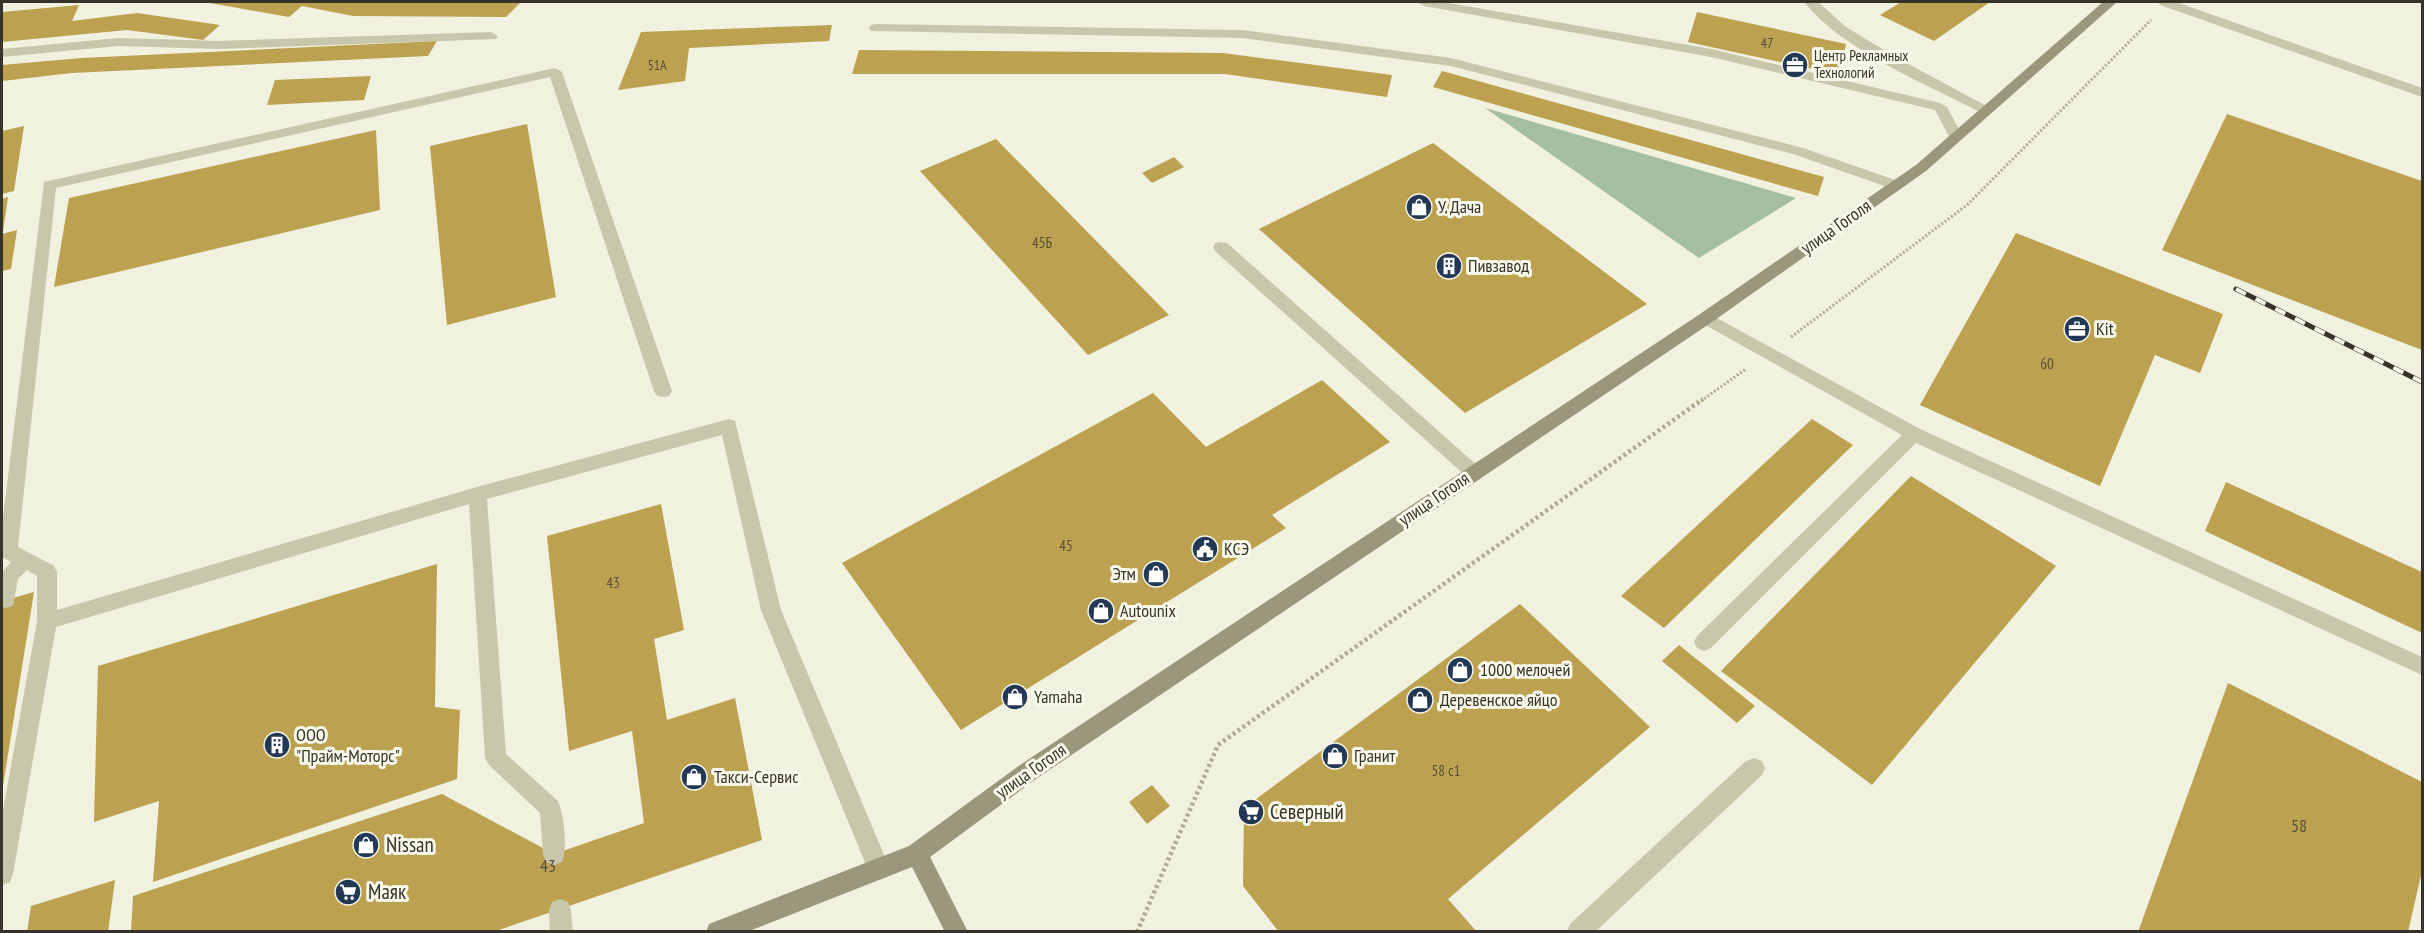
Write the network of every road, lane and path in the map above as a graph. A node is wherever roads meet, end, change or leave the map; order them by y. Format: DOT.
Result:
graph roads {
  1 [pos="1424,2"];
  2 [pos="1811,2"];
  3 [pos="2110,2"];
  4 [pos="2167,2"];
  5 [pos="876,28"];
  6 [pos="491,36"];
  7 [pos="2,53"];
  8 [pos="2422,93"];
  9 [pos="1987,110"];
  10 [pos="1956,137"];
  11 [pos="1896,185"];
  12 [pos="1221,248"];
  13 [pos="1706,318"];
  14 [pos="1770,352"];
  15 [pos="663,391"];
  16 [pos="1914,434"];
  17 [pos="1474,473"];
  18 [pos="477,494"];
  19 [pos="24,561"];
  20 [pos="6,600"];
  21 [pos="47,621"];
  22 [pos="1704,642"];
  23 [pos="2422,666"];
  24 [pos="1754,768"];
  25 [pos="554,854"];
  26 [pos="917,854"];
  27 [pos="879,869"];
  28 [pos="2,874"];
  29 [pos="1142,924"];
  30 [pos="717,932"];
  31 [pos="957,932"];
  32 [pos="1137,932"];
  33 [pos="1146,932"];
  34 [pos="1578,932"];
  1 -- 10 [label="lane"];
  2 -- 9 [label="lane"];
  3 -- 9 [label="street, улица Гоголя"];
  4 -- 8 [label="lane"];
  4 -- 14 [label="path"];
  5 -- 11 [label="lane"];
  6 -- 7 [label="lane"];
  9 -- 10 [label="street, улица Гоголя"];
  10 -- 11 [label="street, улица Гоголя"];
  11 -- 13 [label="street, улица Гоголя"];
  12 -- 17 [label="lane"];
  13 -- 14 [label="lane"];
  13 -- 17 [label="street, улица Гоголя"];
  14 -- 16 [label="lane"];
  14 -- 29 [label="path"];
  15 -- 19 [label="lane"];
  16 -- 22 [label="lane"];
  16 -- 23 [label="lane"];
  17 -- 26 [label="street, улица Гоголя"];
  18 -- 21 [label="lane"];
  18 -- 25 [label="lane"];
  18 -- 27 [label="lane"];
  19 -- 20 [label="lane"];
  19 -- 21 [label="lane"];
  21 -- 28 [label="lane"];
  24 -- 34 [label="lane"];
  26 -- 27 [label="street, улица Гоголя"];
  26 -- 31 [label="street"];
  27 -- 30 [label="street, улица Гоголя"];
  29 -- 32 [label="path"];
  29 -- 33 [label="path"];
}
